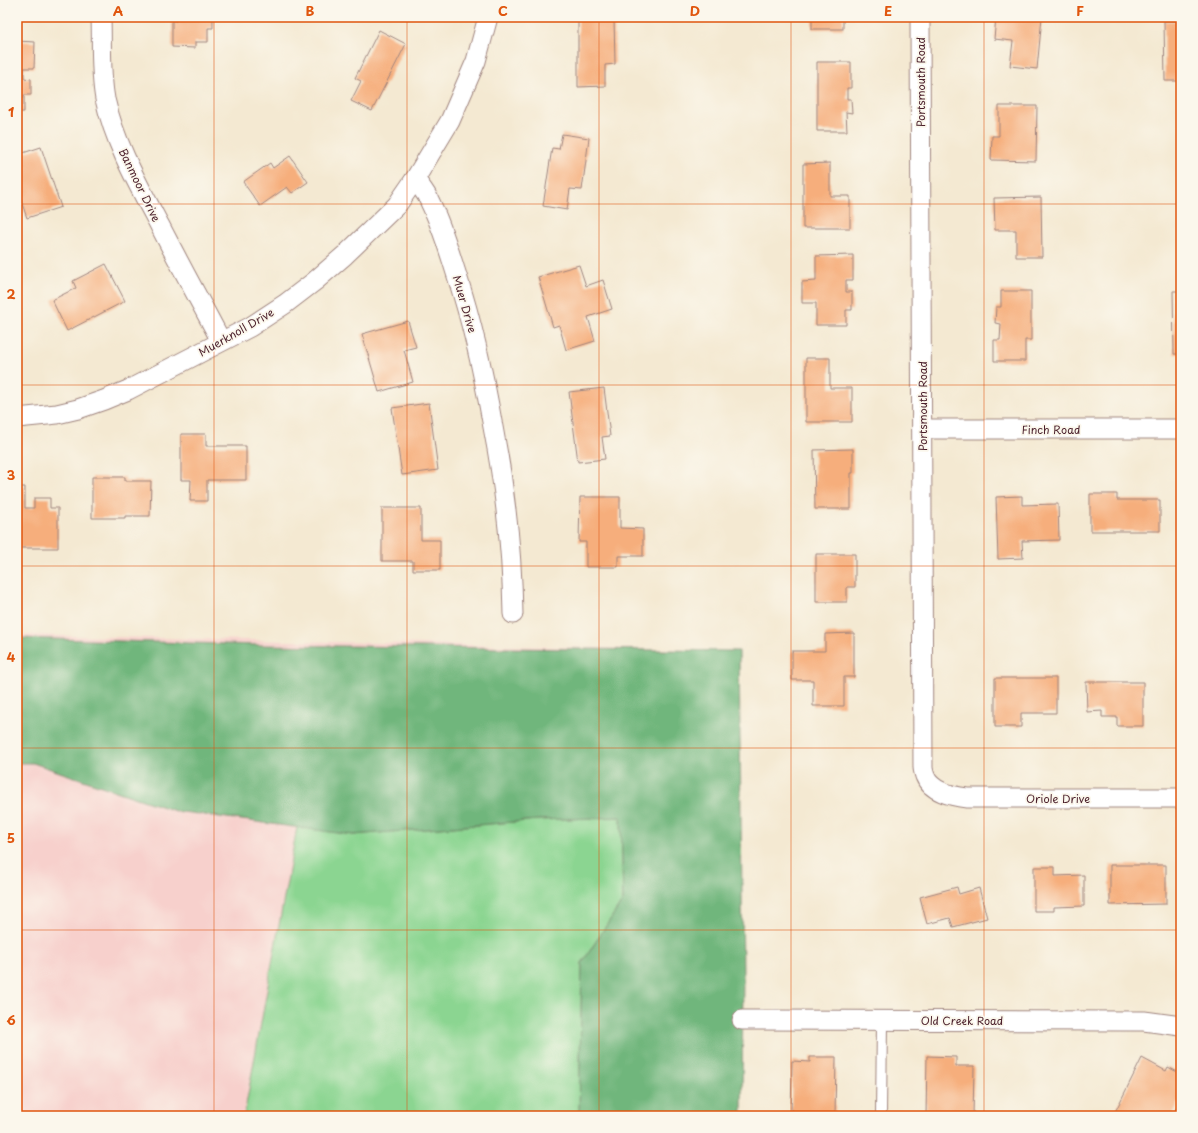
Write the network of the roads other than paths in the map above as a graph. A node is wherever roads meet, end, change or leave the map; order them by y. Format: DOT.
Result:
graph roads {
  1 [pos="101,17"];
  2 [pos="488,17"];
  3 [pos="920,17"];
  4 [pos="416,179"];
  5 [pos="221,341"];
  6 [pos="17,418"];
  7 [pos="922,429"];
  8 [pos="1181,429"];
  9 [pos="513,614"];
  10 [pos="937,790"];
  11 [pos="1181,798"];
  12 [pos="742,1020"];
  13 [pos="882,1020"];
  14 [pos="1181,1026"];
  15 [pos="881,1116"];
  1 -- 5 [label="street, Banmoor Drive"];
  2 -- 4 [label="street"];
  3 -- 7 [label="street, Portsmouth Road"];
  4 -- 5 [label="street, Muerknoll Drive"];
  4 -- 9 [label="street, Muer Drive"];
  5 -- 6 [label="street, Muerknoll Drive"];
  7 -- 8 [label="street, Finch Road"];
  7 -- 10 [label="street, Portsmouth Road"];
  10 -- 11 [label="street, Oriole Drive"];
  12 -- 13 [label="street, Old Creek Road"];
  13 -- 14 [label="street, Old Creek Road"];
  13 -- 15 [label="lane"];
}
